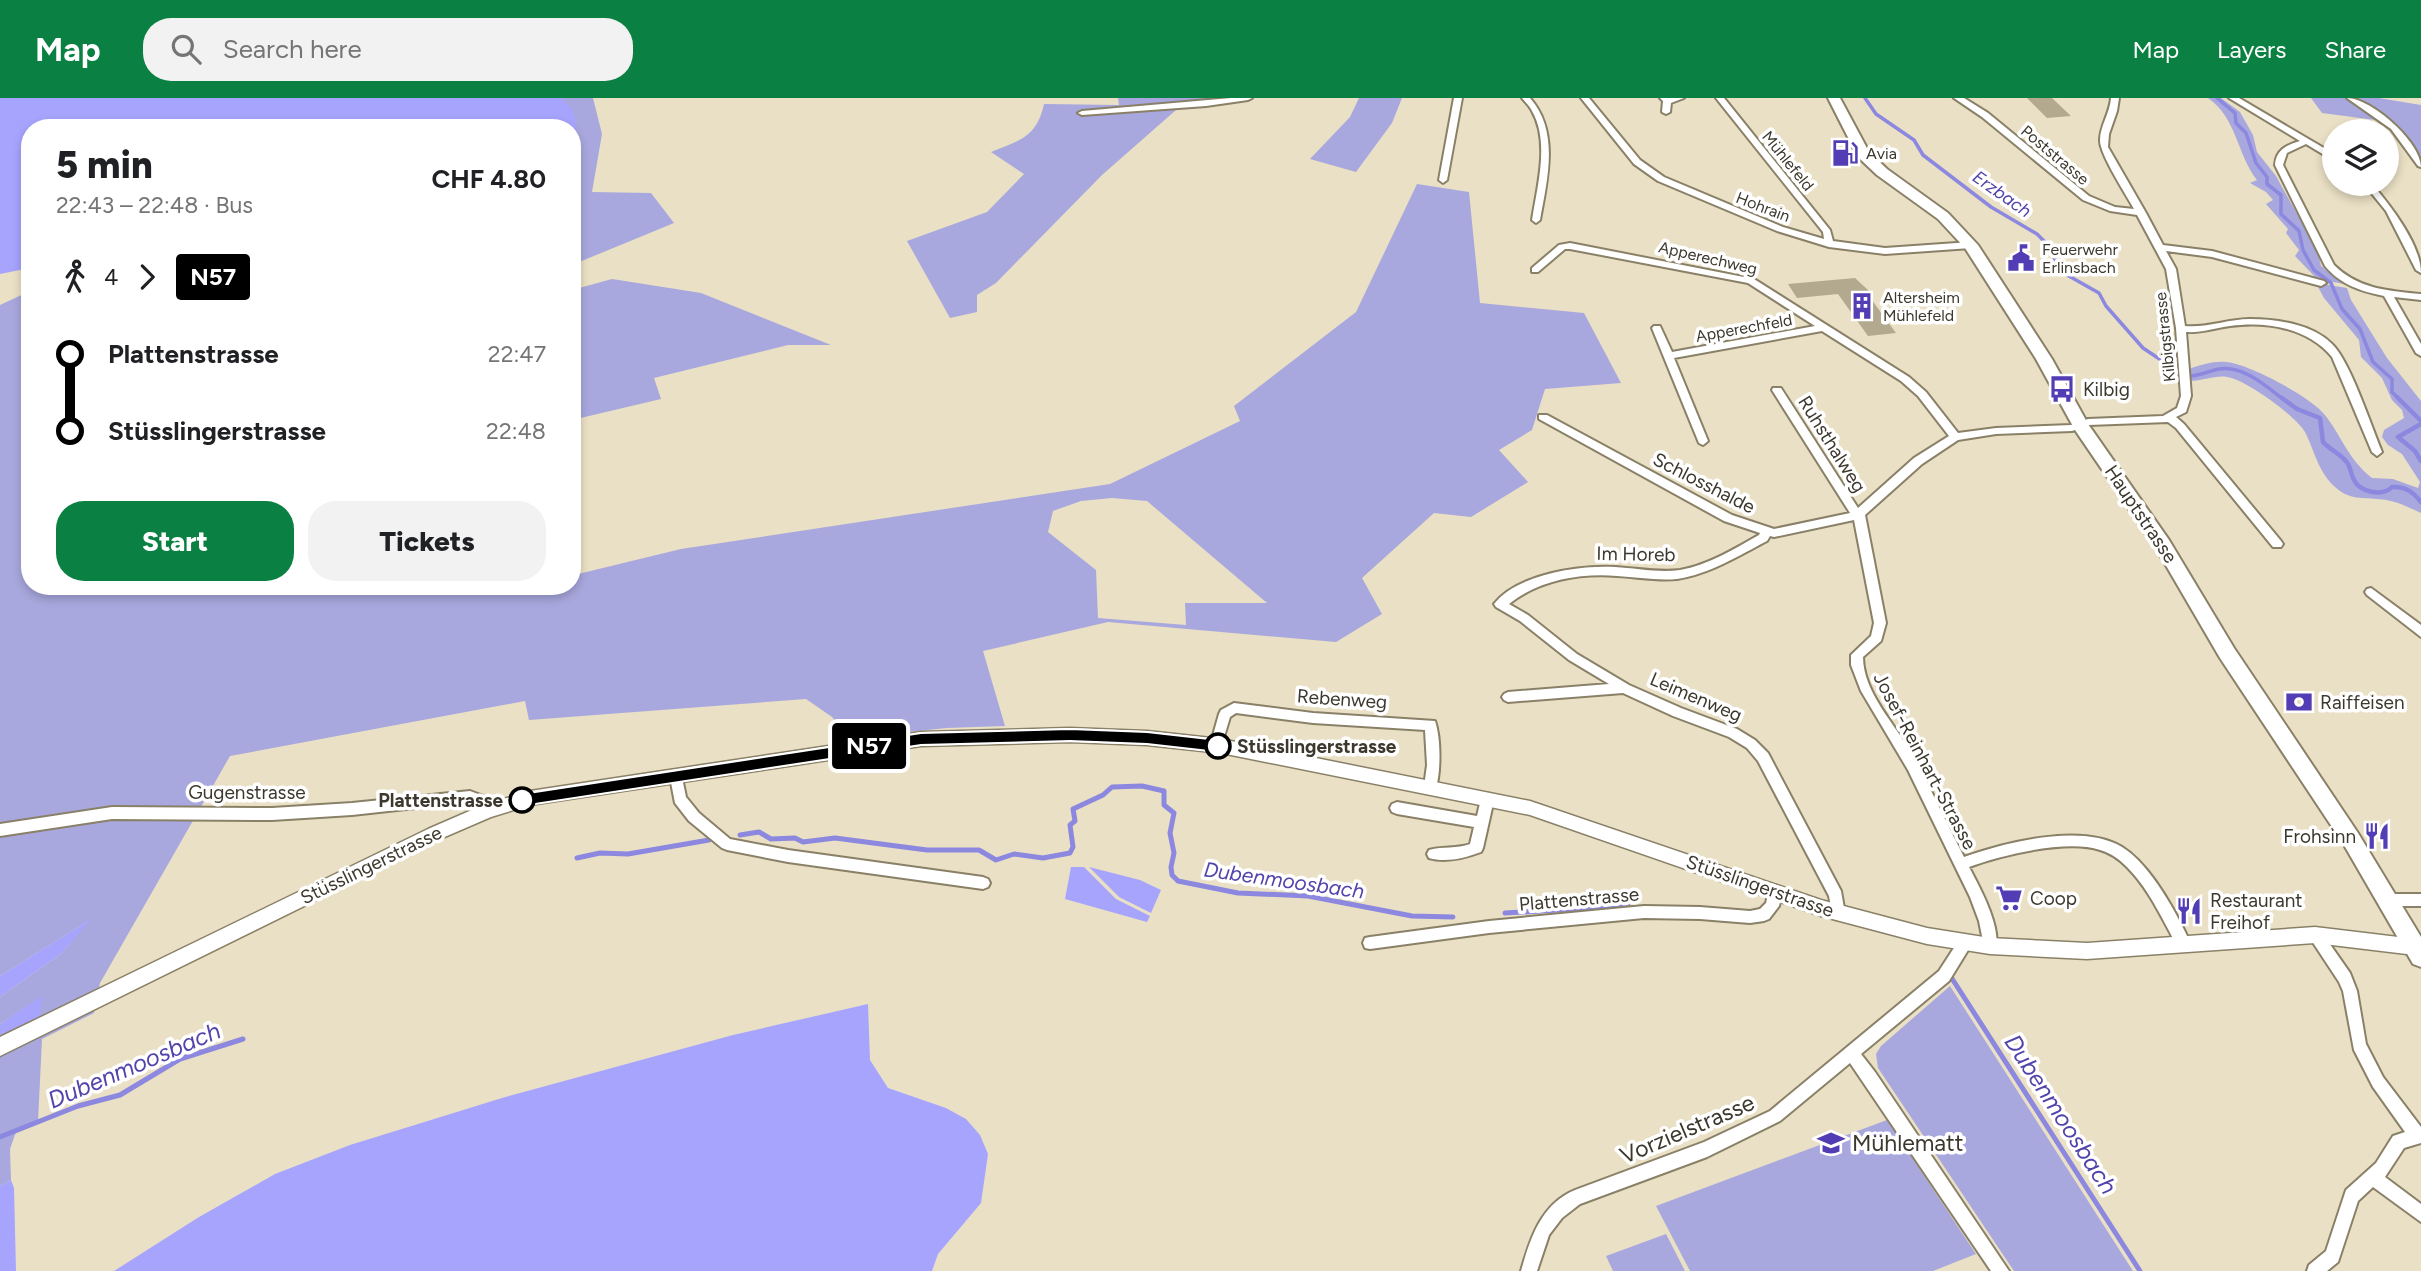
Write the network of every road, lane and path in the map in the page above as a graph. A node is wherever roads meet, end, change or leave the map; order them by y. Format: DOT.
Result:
graph roads {
  1 [pos="1248,98"];
  2 [pos="1458,98"];
  3 [pos="1526,98"];
  4 [pos="1585,98"];
  5 [pos="1681,98"];
  6 [pos="1720,98"];
  7 [pos="1834,98"];
  8 [pos="1958,98"];
  9 [pos="2115,98"];
  10 [pos="2233,98"];
  11 [pos="2350,98"];
  12 [pos="1665,99"];
  13 [pos="1666,112"];
  14 [pos="1082,113"];
  15 [pos="2308,141"];
  16 [pos="2322,150"];
  17 [pos="2421,164"];
  18 [pos="1443,180"];
  19 [pos="2378,196"];
  20 [pos="2142,213"];
  21 [pos="1536,220"];
  22 [pos="1829,243"];
  23 [pos="1971,246"];
  24 [pos="2162,248"];
  25 [pos="1535,270"];
  26 [pos="2421,270"];
  27 [pos="2321,283"];
  28 [pos="2387,293"];
  29 [pos="2421,297"];
  30 [pos="1826,327"];
  31 [pos="1657,328"];
  32 [pos="2181,328"];
  33 [pos="2421,353"];
  34 [pos="1668,356"];
  35 [pos="1777,390"];
  36 [pos="1544,417"];
  37 [pos="2170,418"];
  38 [pos="2081,426"];
  39 [pos="1955,437"];
  40 [pos="1703,441"];
  41 [pos="2377,452"];
  42 [pos="1859,516"];
  43 [pos="1766,532"];
  44 [pos="2277,544"];
  45 [pos="2371,592"];
  46 [pos="1500,604"];
  47 [pos="2421,632"];
  48 [pos="1625,688"];
  49 [pos="1507,697"];
  50 [pos="1216,746"];
  51 [pos="676,777"];
  52 [pos="1430,787"];
  53 [pos="1487,799"];
  54 [pos="1397,808"];
  55 [pos="487,811"];
  56 [pos="1483,824"];
  57 [pos="0,830"];
  58 [pos="1434,854"];
  59 [pos="1960,864"];
  60 [pos="984,883"];
  61 [pos="1775,891"];
  62 [pos="2389,900"];
  63 [pos="2421,900"];
  64 [pos="1838,914"];
  65 [pos="2315,935"];
  66 [pos="1966,942"];
  67 [pos="1370,943"];
  68 [pos="2184,944"];
  69 [pos="1990,946"];
  70 [pos="2418,952"];
  71 [pos="0,1047"];
  72 [pos="1852,1054"];
  73 [pos="2418,1135"];
  74 [pos="2374,1178"];
  75 [pos="2421,1214"];
  76 [pos="1529,1271"];
  77 [pos="2001,1271"];
  78 [pos="2315,1271"];
  1 -- 14 [label="street"];
  2 -- 18 [label="street"];
  3 -- 21 [label="street"];
  4 -- 22 [label="street, Hohrain"];
  5 -- 12 [label="street"];
  6 -- 22 [label="street, Mühlefeld"];
  7 -- 23 [label="main road, Hauptstrasse"];
  8 -- 20 [label="street, Poststrasse"];
  9 -- 20 [label="street, Kilbigstrasse"];
  10 -- 15 [label="street"];
  11 -- 17 [label="street"];
  12 -- 13 [label="street"];
  15 -- 16 [label="street"];
  15 -- 28 [label="street"];
  19 -- 26 [label="street"];
  20 -- 24 [label="street, Kilbigstrasse"];
  22 -- 23 [label="street, Hohrain"];
  23 -- 38 [label="main road, Hauptstrasse"];
  24 -- 27 [label="street"];
  24 -- 32 [label="street, Kilbigstrasse"];
  25 -- 30 [label="street, Apperechweg"];
  28 -- 29 [label="street"];
  28 -- 33 [label="street"];
  30 -- 34 [label="street, Apperechfeld"];
  30 -- 39 [label="street, Apperechweg"];
  31 -- 34 [label="street"];
  32 -- 37 [label="street, Kilbigstrasse"];
  32 -- 41 [label="street"];
  34 -- 40 [label="street"];
  35 -- 42 [label="street, Ruhsthalweg"];
  36 -- 43 [label="street, Schlosshalde"];
  37 -- 38 [label="street"];
  37 -- 44 [label="street"];
  38 -- 39 [label="street"];
  38 -- 62 [label="main road, Hauptstrasse"];
  39 -- 42 [label="street"];
  42 -- 43 [label="street, Schlosshalde"];
  42 -- 59 [label="street, Josef-Reinhart-Strasse"];
  43 -- 46 [label="street, Im Horeb"];
  45 -- 47 [label="street"];
  46 -- 48 [label="street, Leimenweg"];
  48 -- 49 [label="street"];
  48 -- 64 [label="street, Leimenweg"];
  50 -- 51 [label="street, Stüsslingerstrasse"];
  50 -- 52 [label="street, Stüsslingerstrasse"];
  50 -- 52 [label="street, Rebenweg"];
  51 -- 55 [label="street, Stüsslingerstrasse"];
  51 -- 60 [label="street"];
  52 -- 53 [label="street, Stüsslingerstrasse"];
  53 -- 56 [label="street"];
  53 -- 61 [label="street, Stüsslingerstrasse"];
  54 -- 56 [label="street"];
  55 -- 57 [label="street, Gugenstrasse"];
  55 -- 71 [label="street, Stüsslingerstrasse"];
  56 -- 58 [label="street"];
  59 -- 68 [label="street"];
  59 -- 69 [label="street, Josef-Reinhart-Strasse"];
  61 -- 64 [label="street, Stüsslingerstrasse"];
  61 -- 67 [label="street, Plattenstrasse"];
  62 -- 63 [label="street"];
  62 -- 70 [label="main road, Hauptstrasse"];
  64 -- 66 [label="street, Stüsslingerstrasse"];
  65 -- 68 [label="street, Stüsslingerstrasse"];
  65 -- 70 [label="street, Stüsslingerstrasse"];
  65 -- 73 [label="street"];
  66 -- 69 [label="street, Stüsslingerstrasse"];
  66 -- 72 [label="street, Vorzielstrasse"];
  68 -- 69 [label="street, Stüsslingerstrasse"];
  72 -- 76 [label="street, Vorzielstrasse"];
  72 -- 77 [label="street"];
  73 -- 74 [label="street"];
  74 -- 75 [label="street"];
  74 -- 78 [label="street"];
}
